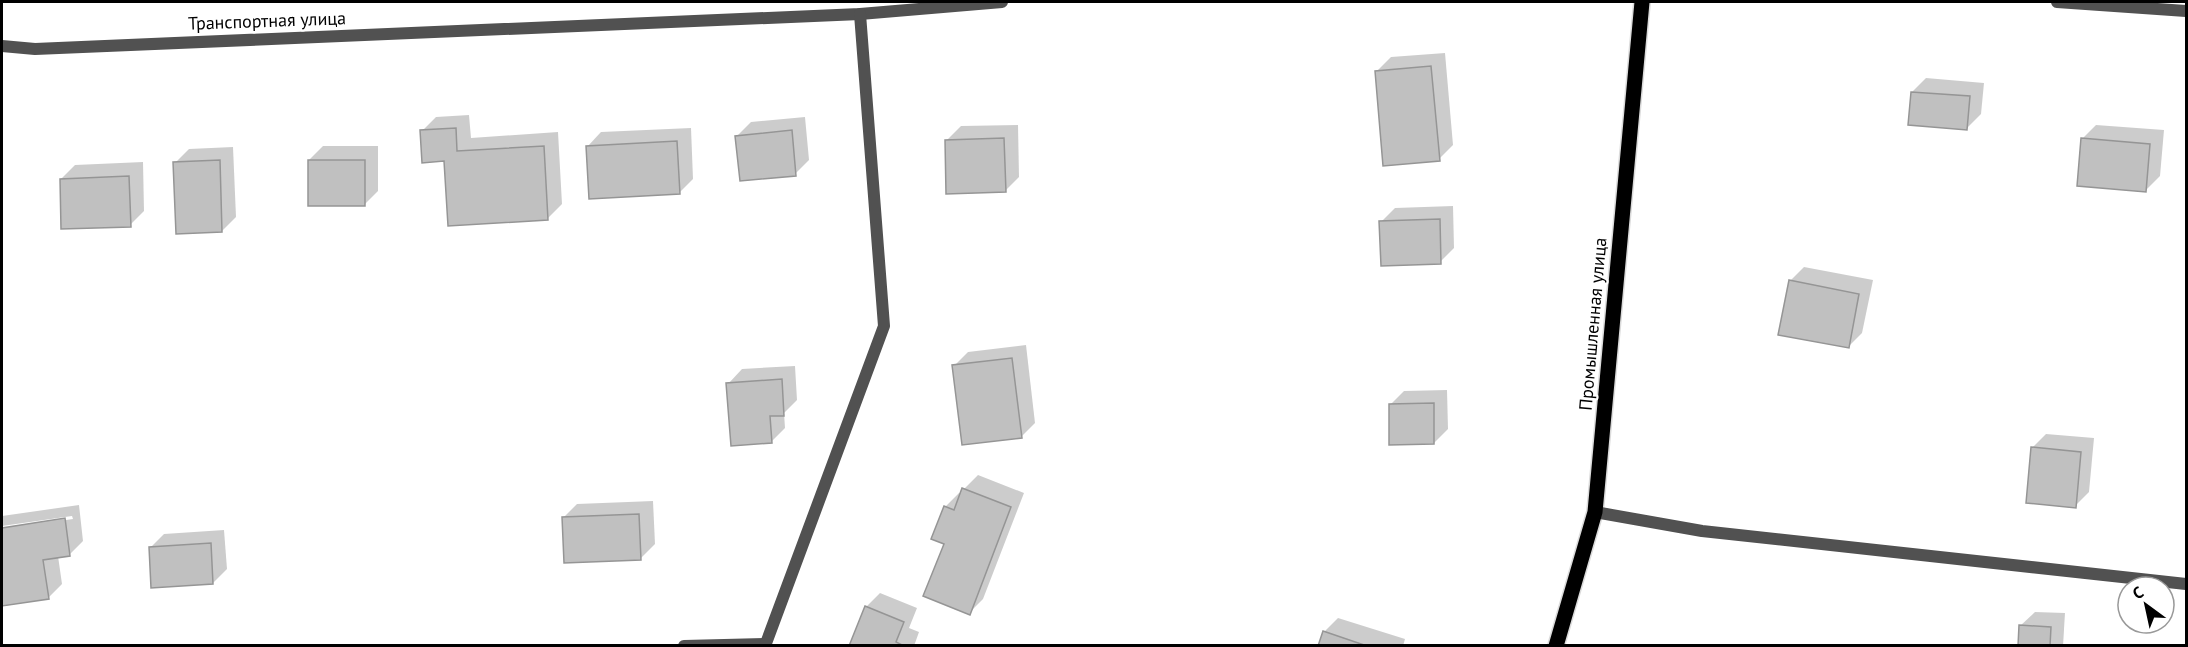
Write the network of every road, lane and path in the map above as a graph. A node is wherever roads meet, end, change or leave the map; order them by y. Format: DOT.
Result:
graph roads {
  1 [pos="983,2"];
  2 [pos="1002,2"];
  3 [pos="1642,2"];
  4 [pos="2058,2"];
  5 [pos="2187,11"];
  6 [pos="860,14"];
  7 [pos="2,46"];
  8 [pos="1595,512"];
  9 [pos="2187,584"];
  10 [pos="684,645"];
  11 [pos="765,645"];
  12 [pos="1557,645"];
  1 -- 2 [label="street, Транспортная улица"];
  1 -- 6 [label="street, Транспортная улица"];
  3 -- 8 [label="main road, Промышленная улица"];
  4 -- 5 [label="street"];
  6 -- 7 [label="street, Транспортная улица"];
  6 -- 11 [label="street"];
  8 -- 9 [label="street"];
  8 -- 12 [label="main road, Промышленная улица"];
  10 -- 11 [label="street"];
}
